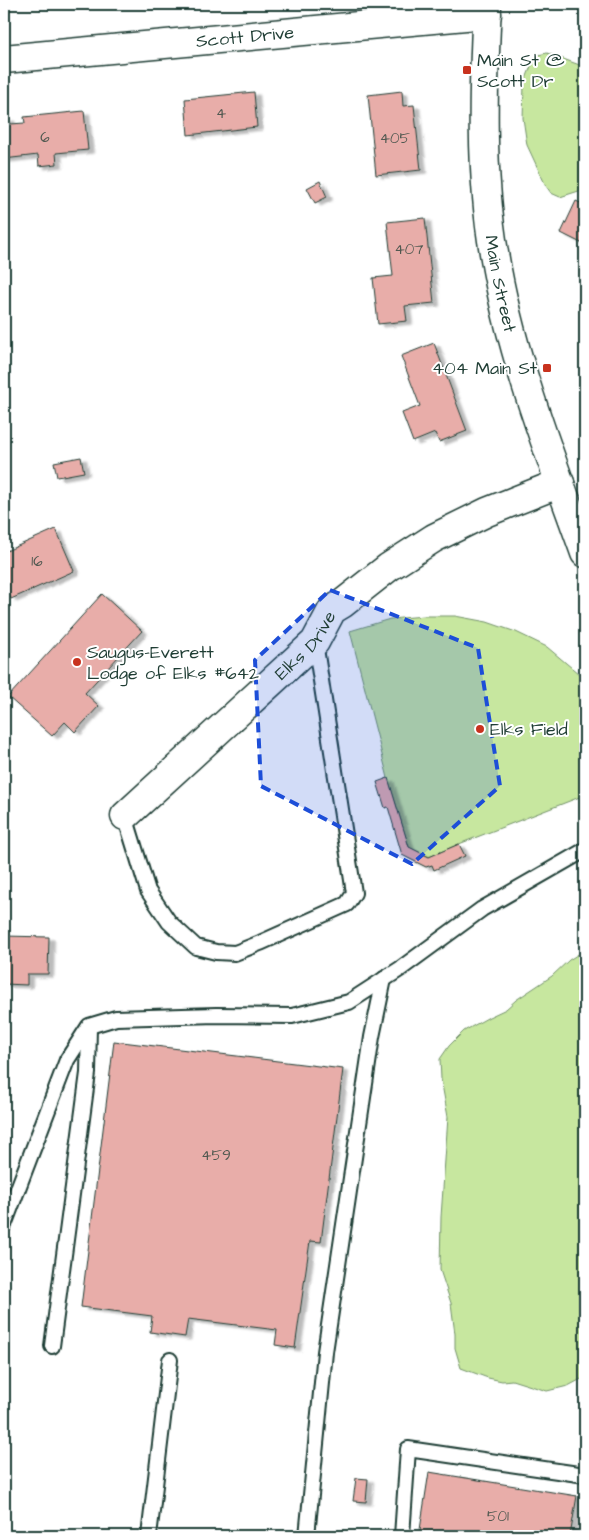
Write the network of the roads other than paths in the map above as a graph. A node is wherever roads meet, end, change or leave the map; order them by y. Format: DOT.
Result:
graph roads {
  1 [pos="487,9"];
  2 [pos="4,60"];
  3 [pos="560,483"];
  4 [pos="585,553"];
  5 [pos="315,642"];
  6 [pos="125,816"];
  7 [pos="585,850"];
  8 [pos="384,979"];
  9 [pos="89,1026"];
  10 [pos="4,1225"];
  11 [pos="52,1346"];
  12 [pos="170,1360"];
  13 [pos="585,1475"];
  14 [pos="149,1536"];
  15 [pos="307,1536"];
  16 [pos="402,1536"];
  1 -- 2 [label="street, Scott Drive"];
  1 -- 3 [label="street, Main Street"];
  3 -- 4 [label="street, Main Street"];
  3 -- 5 [label="street, Elks Drive"];
  5 -- 6 [label="street, Elks Drive"];
  5 -- 6 [label="lane"];
  7 -- 8 [label="lane"];
  8 -- 9 [label="lane"];
  8 -- 15 [label="lane"];
  9 -- 10 [label="lane"];
  9 -- 11 [label="lane"];
  12 -- 14 [label="lane"];
  13 -- 16 [label="lane"];
}
